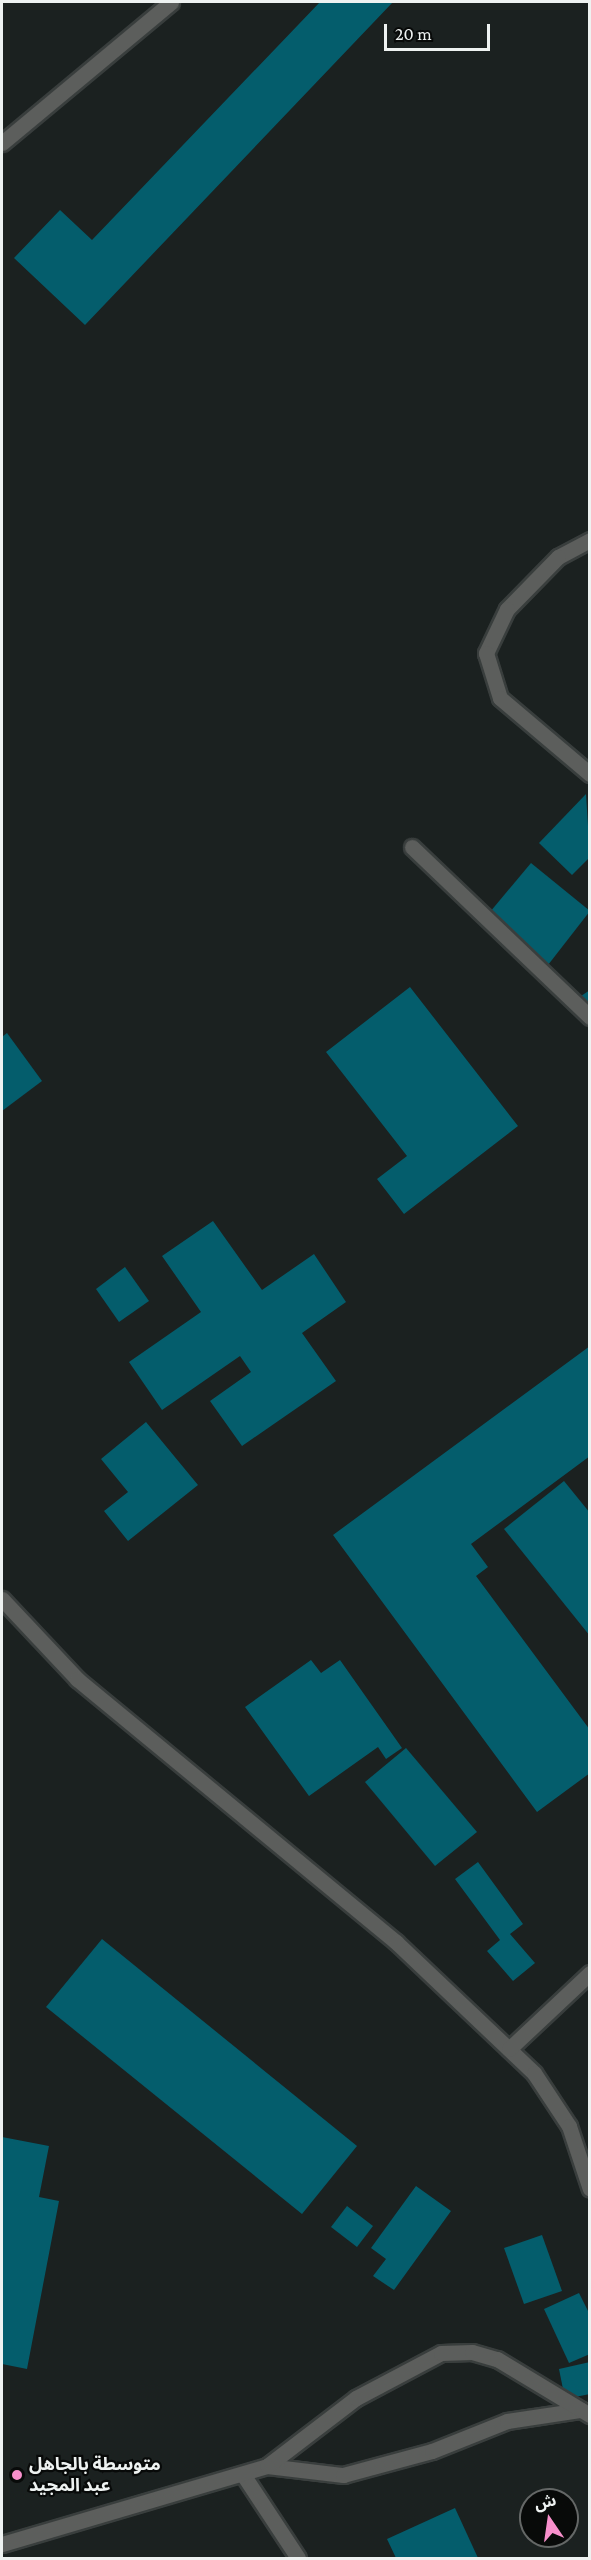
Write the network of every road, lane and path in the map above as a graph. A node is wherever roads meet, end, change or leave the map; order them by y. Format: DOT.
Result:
graph roads {
  1 [pos="171,2"];
  2 [pos="2,143"];
  3 [pos="590,540"];
  4 [pos="590,774"];
  5 [pos="412,847"];
  6 [pos="590,1017"];
  7 [pos="2,1599"];
  8 [pos="590,1973"];
  9 [pos="509,2049"];
  10 [pos="590,2189"];
  11 [pos="585,2412"];
  12 [pos="267,2466"];
  13 [pos="244,2476"];
  14 [pos="2,2544"];
  15 [pos="298,2559"];
  1 -- 2 [label="street"];
  3 -- 4 [label="street"];
  5 -- 6 [label="street"];
  7 -- 9 [label="street"];
  8 -- 9 [label="street"];
  9 -- 10 [label="street"];
  11 -- 12 [label="street"];
  11 -- 12 [label="street"];
  12 -- 13 [label="street"];
  13 -- 14 [label="street"];
  13 -- 15 [label="street"];
}
